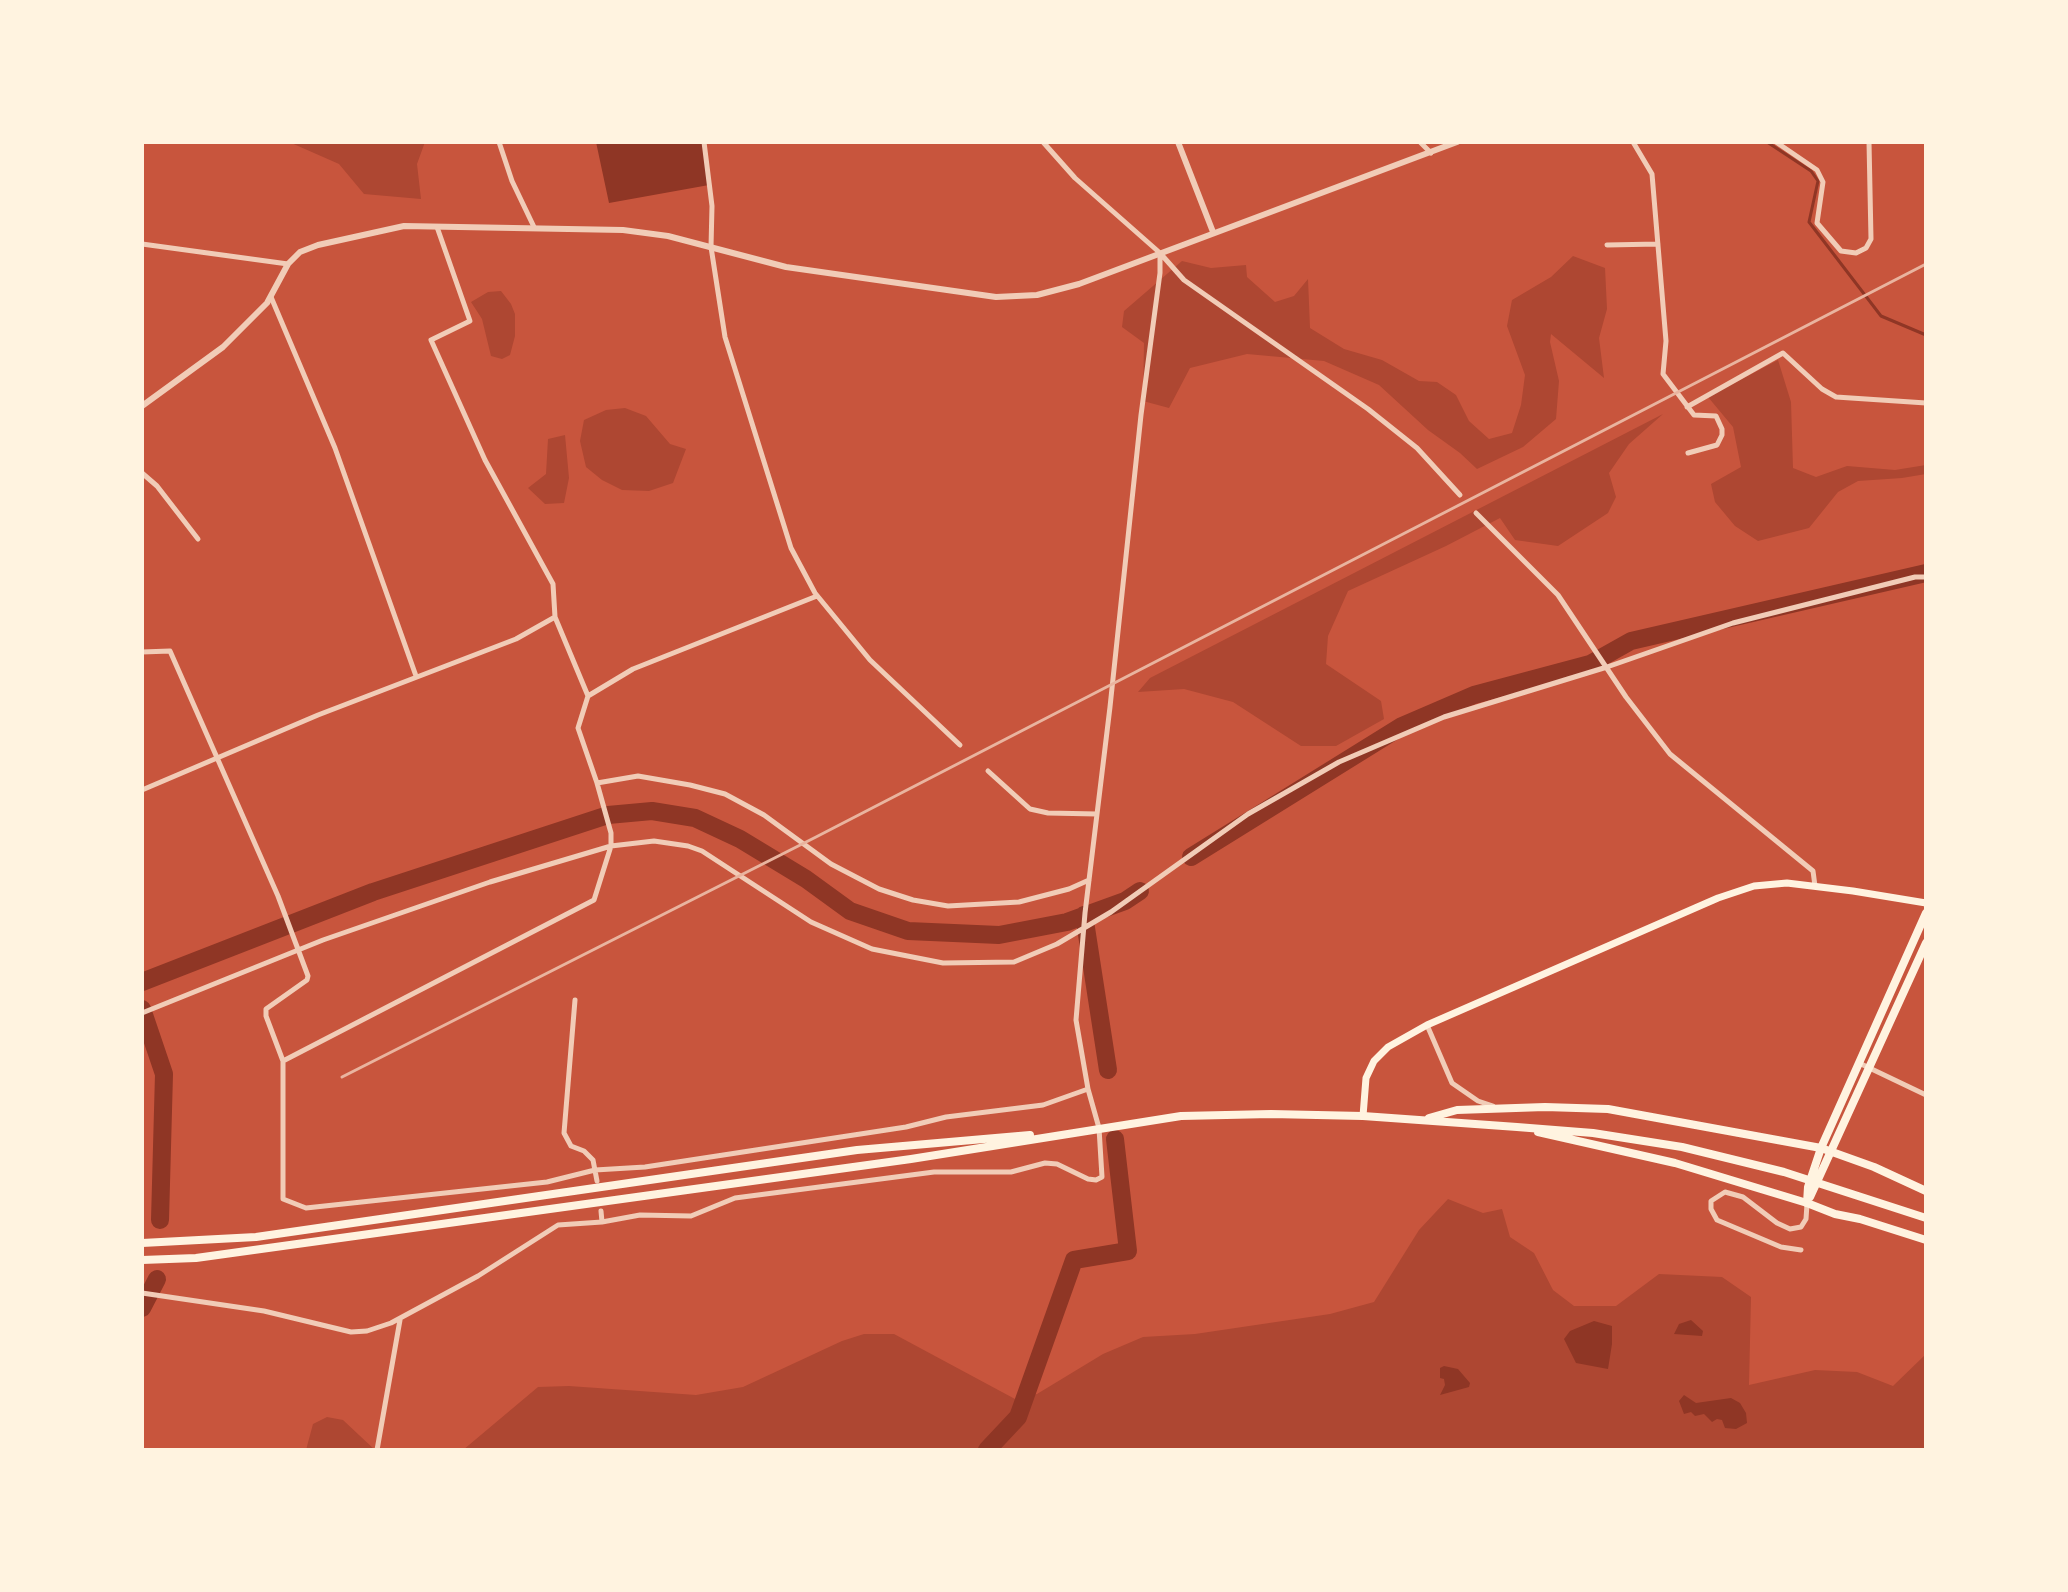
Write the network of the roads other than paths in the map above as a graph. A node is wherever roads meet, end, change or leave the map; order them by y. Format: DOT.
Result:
graph roads {
  1 [pos="499,142"];
  2 [pos="704,142"];
  3 [pos="1043,142"];
  4 [pos="1178,142"];
  5 [pos="1420,142"];
  6 [pos="1457,142"];
  7 [pos="1633,142"];
  8 [pos="1776,142"];
  9 [pos="1869,142"];
  10 [pos="1432,154"];
  11 [pos="437,227"];
  12 [pos="534,227"];
  13 [pos="1213,232"];
  14 [pos="142,244"];
  15 [pos="1658,244"];
  16 [pos="1607,245"];
  17 [pos="711,247"];
  18 [pos="1160,253"];
  19 [pos="288,264"];
  20 [pos="271,297"];
  21 [pos="1926,403"];
  22 [pos="142,406"];
  23 [pos="1687,407"];
  24 [pos="1688,453"];
  25 [pos="142,473"];
  26 [pos="1460,495"];
  27 [pos="1476,513"];
  28 [pos="198,539"];
  29 [pos="1926,577"];
  30 [pos="817,596"];
  31 [pos="555,617"];
  32 [pos="142,652"];
  33 [pos="1605,664"];
  34 [pos="416,676"];
  35 [pos="588,696"];
  36 [pos="960,745"];
  37 [pos="217,758"];
  38 [pos="988,771"];
  39 [pos="598,786"];
  40 [pos="142,790"];
  41 [pos="1097,814"];
  42 [pos="611,846"];
  43 [pos="1089,880"];
  44 [pos="1815,886"];
  45 [pos="1926,903"];
  46 [pos="1926,913"];
  47 [pos="1084,926"];
  48 [pos="1926,943"];
  49 [pos="298,948"];
  50 [pos="575,1000"];
  51 [pos="142,1013"];
  52 [pos="1427,1025"];
  53 [pos="283,1061"];
  54 [pos="1859,1063"];
  55 [pos="1870,1068"];
  56 [pos="1088,1089"];
  57 [pos="1926,1095"];
  58 [pos="1498,1108"];
  59 [pos="1363,1116"];
  60 [pos="1425,1120"];
  61 [pos="1517,1127"];
  62 [pos="1099,1128"];
  63 [pos="1821,1148"];
  64 [pos="1832,1152"];
  65 [pos="595,1170"];
  66 [pos="597,1181"];
  67 [pos="1926,1191"];
  68 [pos="1807,1203"];
  69 [pos="601,1211"];
  70 [pos="1926,1218"];
  71 [pos="602,1222"];
  72 [pos="1926,1240"];
  73 [pos="142,1243"];
  74 [pos="1801,1250"];
  75 [pos="142,1260"];
  76 [pos="142,1293"];
  77 [pos="400,1319"];
  78 [pos="377,1450"];
  1 -- 12 [label="street"];
  2 -- 17 [label="street"];
  3 -- 18 [label="street"];
  4 -- 13 [label="street"];
  5 -- 10 [label="street"];
  6 -- 10 [label="street"];
  7 -- 15 [label="street"];
  8 -- 9 [label="street"];
  10 -- 13 [label="street"];
  11 -- 12 [label="street"];
  11 -- 19 [label="street"];
  11 -- 31 [label="street"];
  12 -- 17 [label="street"];
  13 -- 18 [label="street"];
  14 -- 19 [label="street"];
  15 -- 16 [label="street"];
  15 -- 23 [label="street"];
  17 -- 18 [label="street"];
  17 -- 30 [label="street"];
  18 -- 26 [label="street"];
  18 -- 41 [label="street"];
  19 -- 20 [label="street"];
  20 -- 22 [label="street"];
  20 -- 34 [label="street"];
  21 -- 23 [label="street"];
  23 -- 24 [label="street"];
  25 -- 28 [label="street"];
  27 -- 33 [label="street"];
  29 -- 33 [label="street"];
  30 -- 35 [label="street"];
  30 -- 36 [label="street"];
  31 -- 34 [label="street"];
  31 -- 35 [label="street"];
  32 -- 37 [label="street"];
  33 -- 44 [label="street"];
  33 -- 47 [label="street"];
  34 -- 37 [label="street"];
  35 -- 39 [label="street"];
  37 -- 40 [label="street"];
  37 -- 49 [label="street"];
  38 -- 41 [label="street"];
  39 -- 42 [label="street"];
  39 -- 43 [label="street"];
  41 -- 43 [label="street"];
  42 -- 47 [label="street"];
  42 -- 49 [label="street"];
  42 -- 53 [label="street"];
  43 -- 47 [label="street"];
  44 -- 45 [label="main road"];
  44 -- 52 [label="main road"];
  46 -- 54 [label="main road"];
  47 -- 56 [label="street"];
  48 -- 55 [label="main road"];
  49 -- 51 [label="street"];
  49 -- 53 [label="street"];
  50 -- 65 [label="street"];
  52 -- 58 [label="street"];
  52 -- 59 [label="main road"];
  53 -- 65 [label="street"];
  54 -- 55 [label="street"];
  54 -- 63 [label="main road"];
  55 -- 57 [label="street"];
  55 -- 64 [label="main road"];
  56 -- 62 [label="street"];
  56 -- 65 [label="street"];
  58 -- 60 [label="main road"];
  58 -- 63 [label="main road"];
  59 -- 60 [label="main road"];
  59 -- 62 [label="main road"];
  60 -- 61 [label="main road"];
  61 -- 68 [label="main road"];
  61 -- 70 [label="main road"];
  62 -- 71 [label="street"];
  62 -- 73 [label="main road"];
  62 -- 75 [label="main road"];
  63 -- 64 [label="main road"];
  63 -- 68 [label="main road"];
  64 -- 67 [label="main road"];
  64 -- 68 [label="main road"];
  65 -- 66 [label="street"];
  68 -- 72 [label="main road"];
  68 -- 74 [label="street"];
  69 -- 71 [label="street"];
  71 -- 77 [label="street"];
  76 -- 77 [label="street"];
  77 -- 78 [label="street"];
}
